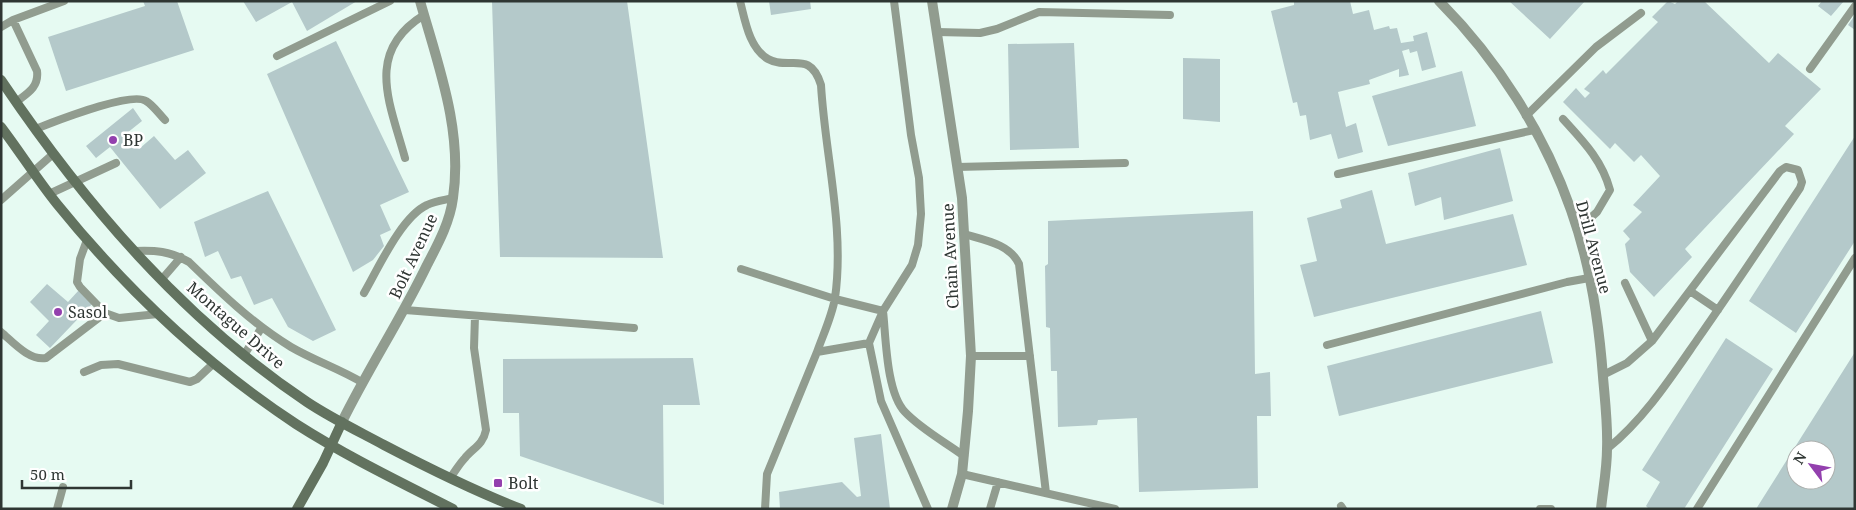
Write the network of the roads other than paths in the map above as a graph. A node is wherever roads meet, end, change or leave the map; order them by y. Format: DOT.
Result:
graph roads {
  1 [pos="64,1"];
  2 [pos="390,1"];
  3 [pos="420,1"];
  4 [pos="740,1"];
  5 [pos="894,1"];
  6 [pos="932,1"];
  7 [pos="1439,1"];
  8 [pos="1855,6"];
  9 [pos="1641,13"];
  10 [pos="424,15"];
  11 [pos="1170,15"];
  12 [pos="13,20"];
  13 [pos="1,27"];
  14 [pos="937,32"];
  15 [pos="277,56"];
  16 [pos="1810,69"];
  17 [pos="1,80"];
  18 [pos="16,102"];
  19 [pos="1526,116"];
  20 [pos="1563,119"];
  21 [pos="165,120"];
  22 [pos="1,127"];
  23 [pos="35,129"];
  24 [pos="1534,130"];
  25 [pos="52,154"];
  26 [pos="405,158"];
  27 [pos="116,163"];
  28 [pos="1125,163"];
  29 [pos="957,168"];
  30 [pos="33,171"];
  31 [pos="1338,174"];
  32 [pos="75,183"];
  33 [pos="49,194"];
  34 [pos="453,198"];
  35 [pos="1,200"];
  36 [pos="1577,230"];
  37 [pos="964,234"];
  38 [pos="87,240"];
  39 [pos="134,250"];
  40 [pos="182,257"];
  41 [pos="1855,258"];
  42 [pos="740,269"];
  43 [pos="1589,278"];
  44 [pos="162,280"];
  45 [pos="1625,283"];
  46 [pos="1690,292"];
  47 [pos="364,294"];
  48 [pos="835,299"];
  49 [pos="405,310"];
  50 [pos="1718,310"];
  51 [pos="883,311"];
  52 [pos="105,313"];
  53 [pos="158,314"];
  54 [pos="475,316"];
  55 [pos="262,327"];
  56 [pos="634,328"];
  57 [pos="1,332"];
  58 [pos="1652,341"];
  59 [pos="869,343"];
  60 [pos="1327,345"];
  61 [pos="817,352"];
  62 [pos="244,355"];
  63 [pos="970,356"];
  64 [pos="1030,356"];
  65 [pos="214,363"];
  66 [pos="84,372"];
  67 [pos="1603,375"];
  68 [pos="363,383"];
  69 [pos="342,422"];
  70 [pos="332,445"];
  71 [pos="1607,449"];
  72 [pos="964,456"];
  73 [pos="962,474"];
  74 [pos="450,478"];
  75 [pos="998,482"];
  76 [pos="62,487"];
  77 [pos="1046,493"];
  78 [pos="57,509"];
  79 [pos="297,509"];
  80 [pos="453,509"];
  81 [pos="521,509"];
  82 [pos="765,509"];
  83 [pos="928,509"];
  84 [pos="952,509"];
  85 [pos="990,509"];
  86 [pos="1115,509"];
  87 [pos="1540,509"];
  88 [pos="1551,509"];
  89 [pos="1601,509"];
  90 [pos="1697,509"];
  1 -- 12 [label="lane"];
  2 -- 15 [label="lane"];
  3 -- 10 [label="street, Bolt Avenue"];
  4 -- 48 [label="lane"];
  5 -- 51 [label="lane"];
  6 -- 14 [label="street, Chain Avenue"];
  7 -- 19 [label="street, Drill Avenue"];
  8 -- 16 [label="lane"];
  9 -- 19 [label="lane"];
  10 -- 26 [label="lane"];
  10 -- 34 [label="street, Bolt Avenue"];
  11 -- 14 [label="lane"];
  12 -- 13 [label="lane"];
  12 -- 18 [label="lane"];
  14 -- 29 [label="street, Chain Avenue"];
  17 -- 18 [label="main road, Montague Drive"];
  18 -- 23 [label="main road, Montague Drive"];
  19 -- 24 [label="street, Drill Avenue"];
  20 -- 36 [label="lane"];
  21 -- 23 [label="lane"];
  22 -- 30 [label="main road"];
  23 -- 25 [label="main road, Montague Drive"];
  24 -- 31 [label="lane"];
  24 -- 36 [label="street, Drill Avenue"];
  25 -- 30 [label="lane"];
  25 -- 32 [label="main road, Montague Drive"];
  27 -- 32 [label="lane"];
  28 -- 29 [label="lane"];
  29 -- 37 [label="street, Chain Avenue"];
  30 -- 33 [label="main road"];
  30 -- 35 [label="lane"];
  32 -- 33 [label="lane"];
  32 -- 39 [label="main road, Montague Drive"];
  33 -- 38 [label="main road"];
  34 -- 47 [label="lane"];
  34 -- 49 [label="street, Bolt Avenue"];
  36 -- 43 [label="street, Drill Avenue"];
  37 -- 63 [label="street, Chain Avenue"];
  37 -- 64 [label="lane"];
  38 -- 52 [label="lane"];
  38 -- 53 [label="main road"];
  39 -- 40 [label="lane"];
  39 -- 44 [label="main road, Montague Drive"];
  40 -- 44 [label="lane"];
  40 -- 55 [label="lane"];
  41 -- 90 [label="lane"];
  42 -- 48 [label="lane"];
  43 -- 60 [label="lane"];
  43 -- 67 [label="street, Drill Avenue"];
  44 -- 62 [label="main road, Montague Drive"];
  45 -- 58 [label="lane"];
  46 -- 50 [label="lane"];
  46 -- 50 [label="lane"];
  46 -- 58 [label="lane"];
  48 -- 51 [label="lane"];
  48 -- 61 [label="lane"];
  49 -- 54 [label="lane"];
  49 -- 68 [label="street, Bolt Avenue"];
  50 -- 71 [label="lane"];
  51 -- 59 [label="lane"];
  51 -- 72 [label="lane"];
  52 -- 53 [label="lane"];
  52 -- 57 [label="lane"];
  53 -- 65 [label="main road"];
  54 -- 56 [label="lane"];
  54 -- 74 [label="lane"];
  55 -- 62 [label="lane"];
  55 -- 68 [label="lane"];
  58 -- 67 [label="lane"];
  59 -- 61 [label="lane"];
  59 -- 83 [label="lane"];
  61 -- 82 [label="lane"];
  62 -- 69 [label="main road, Montague Drive"];
  63 -- 64 [label="lane"];
  63 -- 72 [label="street, Chain Avenue"];
  64 -- 77 [label="lane"];
  65 -- 66 [label="lane"];
  65 -- 70 [label="main road"];
  67 -- 71 [label="street, Drill Avenue"];
  68 -- 69 [label="street, Bolt Avenue"];
  69 -- 70 [label="main road"];
  69 -- 74 [label="main road, Montague Drive"];
  70 -- 79 [label="main road"];
  70 -- 80 [label="main road"];
  71 -- 89 [label="street, Drill Avenue"];
  72 -- 73 [label="street, Chain Avenue"];
  73 -- 75 [label="lane"];
  73 -- 84 [label="street, Chain Avenue"];
  74 -- 81 [label="main road, Montague Drive"];
  75 -- 77 [label="lane"];
  75 -- 85 [label="lane"];
  76 -- 78 [label="lane"];
  77 -- 86 [label="lane"];
  87 -- 88 [label="lane"];
}
